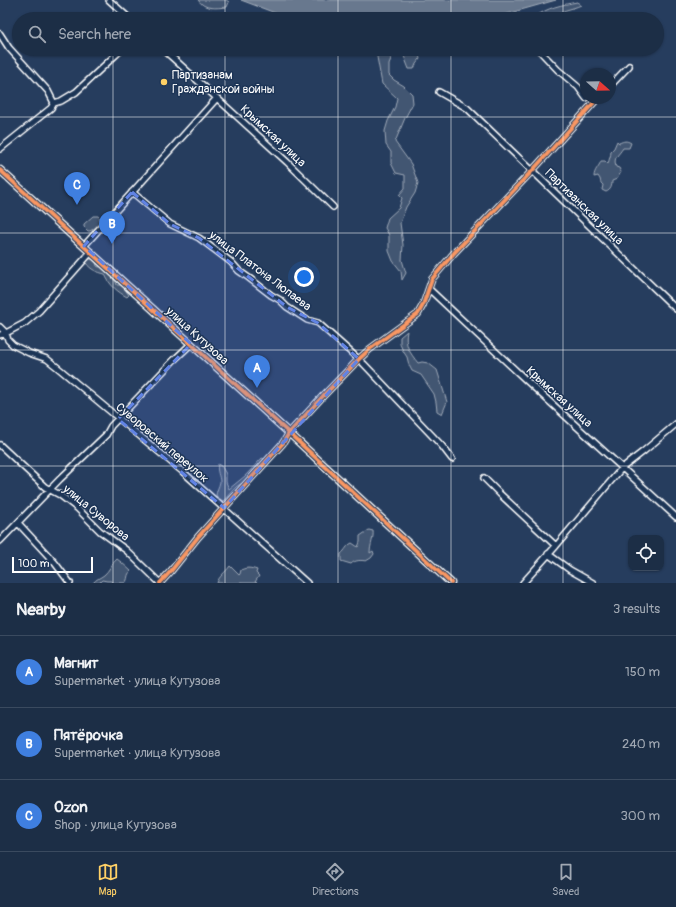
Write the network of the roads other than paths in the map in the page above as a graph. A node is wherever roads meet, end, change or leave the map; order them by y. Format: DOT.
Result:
graph roads {
  1 [pos="109,0"];
  2 [pos="122,12"];
  3 [pos="0,34"];
  4 [pos="12,51"];
  5 [pos="16,56"];
  6 [pos="115,56"];
  7 [pos="171,56"];
  8 [pos="545,56"];
  9 [pos="629,66"];
  10 [pos="616,80"];
  11 [pos="580,89"];
  12 [pos="439,92"];
  13 [pos="217,98"];
  14 [pos="54,103"];
  15 [pos="592,105"];
  16 [pos="0,149"];
  17 [pos="0,170"];
  18 [pos="532,171"];
  19 [pos="132,192"];
  20 [pos="333,207"];
  21 [pos="84,246"];
  22 [pos="91,252"];
  23 [pos="429,289"];
  24 [pos="676,309"];
  25 [pos="0,327"];
  26 [pos="6,334"];
  27 [pos="0,335"];
  28 [pos="191,344"];
  29 [pos="359,359"];
  30 [pos="118,419"];
  31 [pos="676,424"];
  32 [pos="289,433"];
  33 [pos="0,445"];
  34 [pos="452,459"];
  35 [pos="622,468"];
  36 [pos="484,478"];
  37 [pos="50,490"];
  38 [pos="224,508"];
  39 [pos="676,517"];
  40 [pos="18,522"];
  41 [pos="0,541"];
  42 [pos="556,546"];
  43 [pos="548,554"];
  44 [pos="70,583"];
  45 [pos="160,583"];
  46 [pos="307,583"];
  47 [pos="451,583"];
  48 [pos="523,583"];
  49 [pos="592,583"];
  1 -- 2 [label="street"];
  3 -- 4 [label="street"];
  5 -- 14 [label="street"];
  6 -- 14 [label="street"];
  7 -- 13 [label="street, Крымская улица"];
  8 -- 11 [label="street"];
  9 -- 10 [label="street"];
  12 -- 18 [label="street, Партизанская улица"];
  13 -- 19 [label="street"];
  13 -- 20 [label="street, Крымская улица"];
  14 -- 16 [label="street"];
  15 -- 18 [label="street"];
  17 -- 21 [label="street, улица Кутузова"];
  18 -- 23 [label="street"];
  18 -- 24 [label="street, Партизанская улица"];
  19 -- 21 [label="street"];
  19 -- 29 [label="street, улица Платона Люпаева"];
  21 -- 22 [label="street, улица Кутузова"];
  22 -- 26 [label="street"];
  22 -- 28 [label="street, улица Кутузова"];
  23 -- 29 [label="street"];
  23 -- 35 [label="street, Крымская улица"];
  25 -- 26 [label="street, Суворовский переулок"];
  26 -- 27 [label="street"];
  26 -- 30 [label="street, Суворовский переулок"];
  28 -- 30 [label="street"];
  28 -- 32 [label="street, улица Кутузова"];
  29 -- 32 [label="street"];
  29 -- 34 [label="street, улица Платона Люпаева"];
  30 -- 37 [label="street"];
  30 -- 38 [label="street, Суворовский переулок"];
  31 -- 35 [label="street"];
  32 -- 38 [label="street"];
  32 -- 47 [label="street, улица Кутузова"];
  33 -- 37 [label="street, улица Суворова"];
  35 -- 39 [label="street, Крымская улица"];
  35 -- 42 [label="street"];
  36 -- 42 [label="street"];
  37 -- 40 [label="street"];
  37 -- 45 [label="street, улица Суворова"];
  38 -- 45 [label="street"];
  38 -- 46 [label="street, Суворовский переулок"];
  40 -- 41 [label="street"];
  40 -- 44 [label="street"];
  42 -- 43 [label="street"];
  43 -- 48 [label="street"];
  43 -- 49 [label="street"];
}
